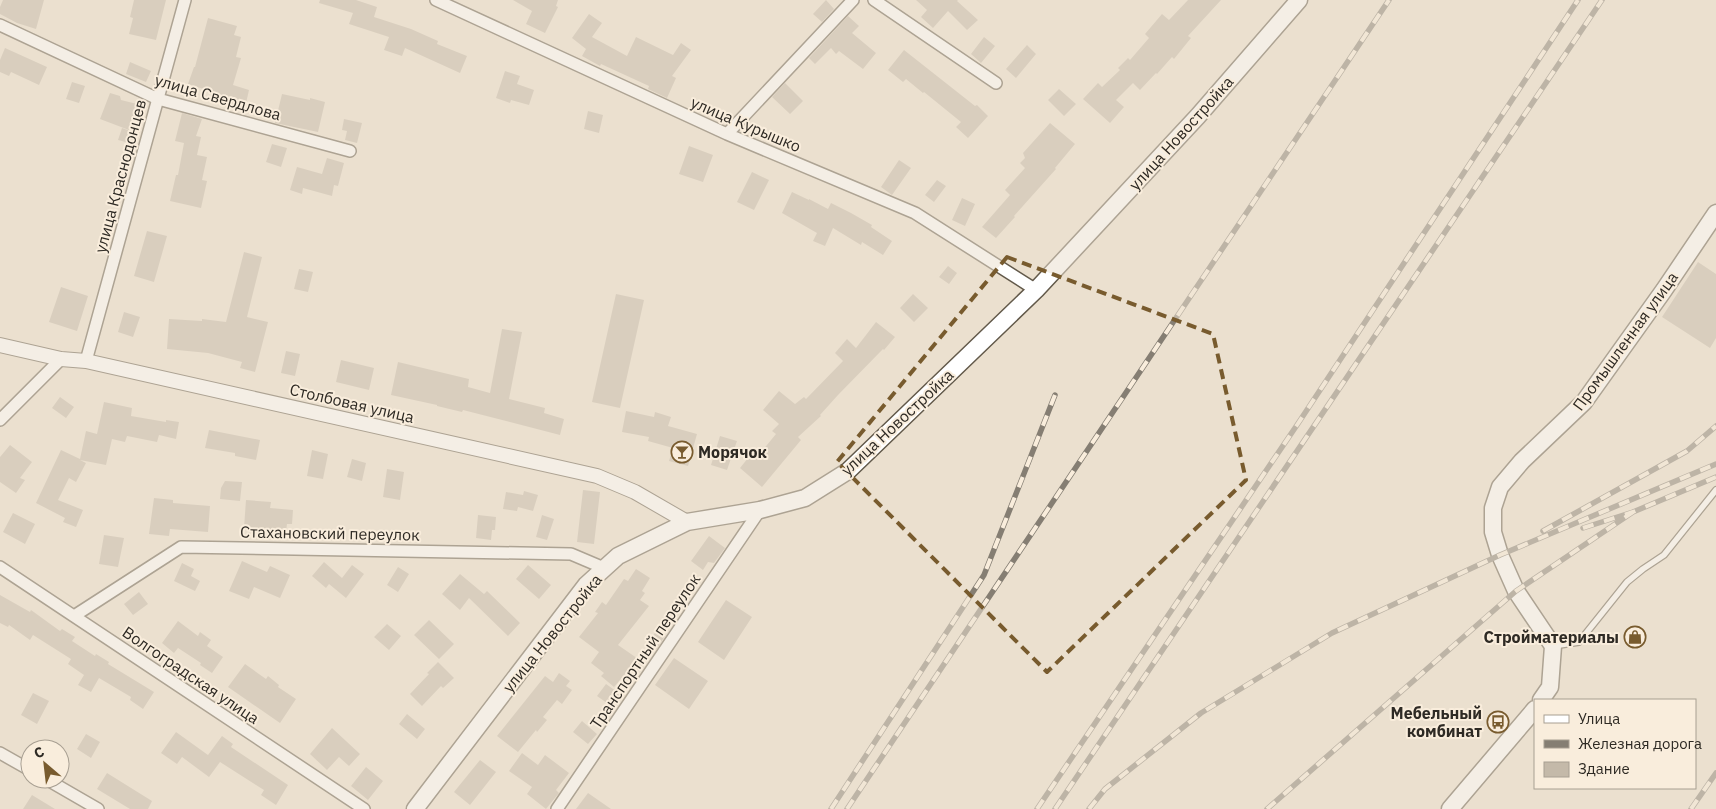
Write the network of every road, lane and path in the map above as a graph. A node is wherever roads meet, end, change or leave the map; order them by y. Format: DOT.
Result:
graph roads {
  1 [pos="186,0"];
  2 [pos="436,0"];
  3 [pos="853,0"];
  4 [pos="874,0"];
  5 [pos="1299,0"];
  6 [pos="0,25"];
  7 [pos="996,83"];
  8 [pos="158,99"];
  9 [pos="727,134"];
  10 [pos="350,151"];
  11 [pos="1716,213"];
  12 [pos="1036,290"];
  13 [pos="0,345"];
  14 [pos="60,359"];
  15 [pos="86,361"];
  16 [pos="0,420"];
  17 [pos="1716,490"];
  18 [pos="760,510"];
  19 [pos="688,522"];
  20 [pos="0,567"];
  21 [pos="604,568"];
  22 [pos="74,616"];
  23 [pos="1554,646"];
  24 [pos="1542,699"];
  25 [pos="1534,710"];
  26 [pos="0,752"];
  27 [pos="20,764"];
  28 [pos="63,789"];
  29 [pos="98,809"];
  30 [pos="364,809"];
  31 [pos="415,809"];
  32 [pos="557,809"];
  33 [pos="1450,809"];
  1 -- 8 [label="street, улица Краснодонцев"];
  2 -- 9 [label="street, улица Курышко"];
  3 -- 9 [label="street"];
  4 -- 7 [label="street"];
  5 -- 12 [label="main road, улица Новостройка"];
  6 -- 8 [label="street, улица Свердлова"];
  8 -- 10 [label="street, улица Свердлова"];
  8 -- 15 [label="street, улица Краснодонцев"];
  9 -- 12 [label="street, улица Курышко"];
  11 -- 23 [label="main road, Промышленная улица"];
  12 -- 18 [label="main road, улица Новостройка"];
  13 -- 14 [label="street, Столбовая улица"];
  14 -- 15 [label="street, Столбовая улица"];
  14 -- 16 [label="street"];
  15 -- 19 [label="street, Столбовая улица"];
  17 -- 23 [label="lane"];
  18 -- 19 [label="main road, улица Новостройка"];
  18 -- 32 [label="street, Транспортный переулок"];
  19 -- 21 [label="main road, улица Новостройка"];
  20 -- 22 [label="street, Волгоградская улица"];
  21 -- 22 [label="street, Стахановский переулок"];
  21 -- 31 [label="main road, улица Новостройка"];
  22 -- 30 [label="street, Волгоградская улица"];
  23 -- 24 [label="main road"];
  25 -- 33 [label="main road"];
  26 -- 27 [label="street"];
  28 -- 29 [label="street"];
}
